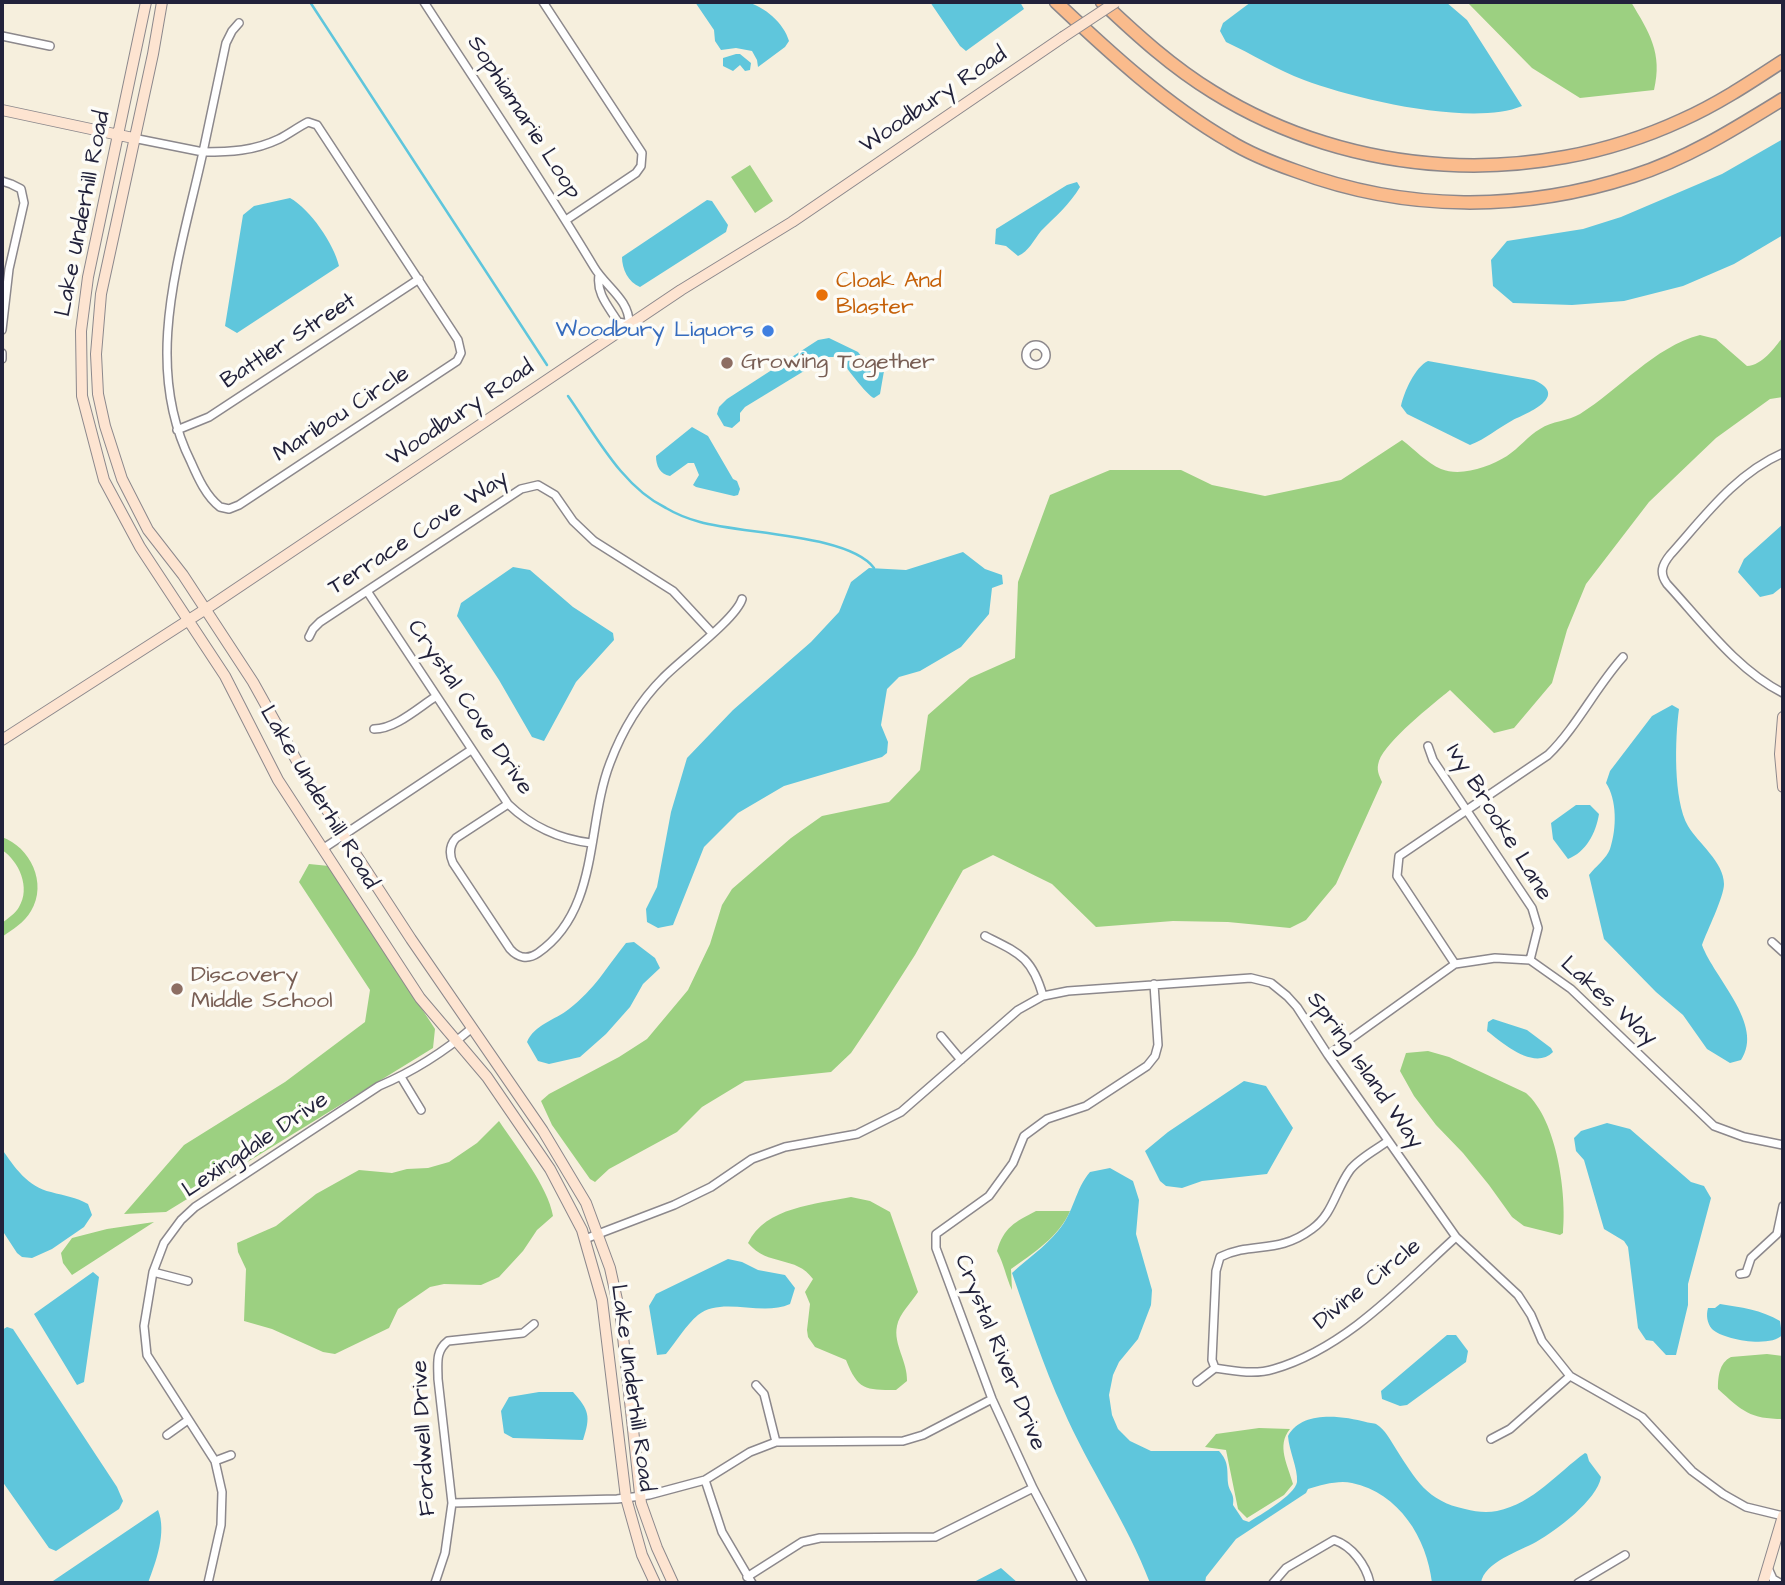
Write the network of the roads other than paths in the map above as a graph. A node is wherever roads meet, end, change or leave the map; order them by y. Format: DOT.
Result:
graph roads {
  1 [pos="146,2"];
  2 [pos="162,2"];
  3 [pos="424,2"];
  4 [pos="542,2"];
  5 [pos="1056,2"];
  6 [pos="1102,2"];
  7 [pos="1116,2"];
  8 [pos="240,23"];
  9 [pos="2,36"];
  10 [pos="50,46"];
  11 [pos="1783,61"];
  12 [pos="1783,99"];
  13 [pos="2,110"];
  14 [pos="118,135"];
  15 [pos="133,138"];
  16 [pos="202,152"];
  17 [pos="2,181"];
  18 [pos="566,220"];
  19 [pos="6,268"];
  20 [pos="598,275"];
  21 [pos="419,279"];
  22 [pos="629,324"];
  23 [pos="2,330"];
  24 [pos="2,353"];
  25 [pos="2,359"];
  26 [pos="177,430"];
  27 [pos="1783,453"];
  28 [pos="366,592"];
  29 [pos="742,599"];
  30 [pos="205,609"];
  31 [pos="188,620"];
  32 [pos="712,633"];
  33 [pos="309,637"];
  34 [pos="1623,657"];
  35 [pos="1783,694"];
  36 [pos="435,697"];
  37 [pos="1783,717"];
  38 [pos="374,729"];
  39 [pos="2,740"];
  40 [pos="1428,746"];
  41 [pos="471,750"];
  42 [pos="1783,787"];
  43 [pos="508,804"];
  44 [pos="1466,810"];
  45 [pos="343,835"];
  46 [pos="591,843"];
  47 [pos="324,848"];
  48 [pos="985,936"];
  49 [pos="1772,942"];
  50 [pos="1783,952"];
  51 [pos="1530,960"];
  52 [pos="1455,964"];
  53 [pos="1154,984"];
  54 [pos="1043,996"];
  55 [pos="472,1028"];
  56 [pos="941,1036"];
  57 [pos="456,1042"];
  58 [pos="1328,1055"];
  59 [pos="961,1060"];
  60 [pos="401,1077"];
  61 [pos="421,1110"];
  62 [pos="1388,1141"];
  63 [pos="1783,1144"];
  64 [pos="1783,1206"];
  65 [pos="600,1234"];
  66 [pos="1456,1237"];
  67 [pos="585,1239"];
  68 [pos="153,1272"];
  69 [pos="1740,1274"];
  70 [pos="188,1281"];
  71 [pos="534,1324"];
  72 [pos="1215,1368"];
  73 [pos="1570,1377"];
  74 [pos="1197,1382"];
  75 [pos="756,1385"];
  76 [pos="992,1399"];
  77 [pos="188,1420"];
  78 [pos="167,1435"];
  79 [pos="1491,1438"];
  80 [pos="776,1442"];
  81 [pos="231,1455"];
  82 [pos="215,1461"];
  83 [pos="705,1480"];
  84 [pos="1032,1488"];
  85 [pos="640,1496"];
  86 [pos="626,1498"];
  87 [pos="452,1503"];
  88 [pos="1783,1517"];
  89 [pos="1625,1555"];
  90 [pos="1768,1568"];
  91 [pos="750,1580"];
  92 [pos="208,1583"];
  93 [pos="435,1583"];
  94 [pos="655,1583"];
  95 [pos="673,1583"];
  96 [pos="1083,1583"];
  97 [pos="1273,1583"];
  98 [pos="1370,1583"];
  99 [pos="1578,1583"];
  100 [pos="1763,1583"];
  101 [pos="1780,1583"];
  1 -- 14 [label="street, Lake Underhill Road"];
  2 -- 15 [label="street, Lake Underhill Road"];
  3 -- 18 [label="street, Sophiamarie Loop"];
  4 -- 18 [label="street, Sophiamarie Loop"];
  5 -- 12 [label="highway"];
  6 -- 11 [label="highway"];
  7 -- 22 [label="street, Woodbury Road, bridge"];
  8 -- 16 [label="street"];
  9 -- 10 [label="street"];
  13 -- 14 [label="street, Maribou Circle"];
  14 -- 15 [label="street, Maribou Circle"];
  14 -- 31 [label="street, Lake Underhill Road"];
  15 -- 16 [label="street, Maribou Circle"];
  15 -- 30 [label="street, Lake Underhill Road"];
  16 -- 21 [label="street, Maribou Circle"];
  16 -- 26 [label="street, Maribou Circle"];
  17 -- 19 [label="street"];
  18 -- 20 [label="street, Sophiamarie Loop"];
  19 -- 23 [label="street"];
  20 -- 22 [label="street, Sophiamarie Loop"];
  20 -- 22 [label="street, Sophiamarie Loop"];
  21 -- 26 [label="street, Battler Street"];
  21 -- 26 [label="street, Maribou Circle"];
  22 -- 30 [label="street, Woodbury Road"];
  24 -- 25 [label="street"];
  27 -- 35 [label="street"];
  28 -- 32 [label="street, Terrace Cove Way"];
  28 -- 33 [label="street, Terrace Cove Way"];
  28 -- 36 [label="street, Crystal Cove Drive"];
  29 -- 32 [label="street"];
  30 -- 31 [label="street, Woodbury Road"];
  30 -- 45 [label="street, Lake Underhill Road"];
  31 -- 39 [label="street, Woodbury Road"];
  31 -- 47 [label="street, Lake Underhill Road"];
  32 -- 46 [label="street"];
  34 -- 44 [label="street"];
  36 -- 38 [label="street"];
  36 -- 41 [label="street, Crystal Cove Drive"];
  37 -- 42 [label="street"];
  40 -- 44 [label="street, Ivy Brooke Lane"];
  41 -- 43 [label="street, Crystal Cove Drive"];
  41 -- 45 [label="street"];
  43 -- 46 [label="street, Crystal Cove Drive"];
  43 -- 46 [label="street"];
  44 -- 51 [label="street, Ivy Brooke Lane"];
  44 -- 52 [label="street"];
  45 -- 47 [label="street"];
  45 -- 55 [label="street, Lake Underhill Road"];
  47 -- 57 [label="street, Lake Underhill Road"];
  48 -- 54 [label="street"];
  49 -- 50 [label="street"];
  51 -- 52 [label="street, Lakes Way"];
  51 -- 63 [label="street, Lakes Way"];
  52 -- 58 [label="street, Lakes Way"];
  53 -- 54 [label="street, Spring Island Way"];
  53 -- 58 [label="street, Spring Island Way"];
  53 -- 76 [label="street, Crystal River Drive"];
  54 -- 59 [label="street, Spring Island Way"];
  55 -- 57 [label="street, Lexingdale Drive"];
  55 -- 65 [label="street, Lake Underhill Road"];
  56 -- 59 [label="street"];
  57 -- 60 [label="street, Lexingdale Drive"];
  57 -- 67 [label="street, Lake Underhill Road"];
  58 -- 62 [label="street, Spring Island Way"];
  59 -- 65 [label="street, Spring Island Way"];
  60 -- 61 [label="street"];
  60 -- 68 [label="street, Lexingdale Drive"];
  62 -- 66 [label="street, Spring Island Way"];
  62 -- 72 [label="street"];
  64 -- 69 [label="street"];
  65 -- 67 [label="street, Spring Island Way"];
  65 -- 85 [label="street, Lake Underhill Road"];
  66 -- 72 [label="street, Divine Circle"];
  66 -- 73 [label="street, Spring Island Way"];
  67 -- 86 [label="street, Lake Underhill Road"];
  68 -- 70 [label="street"];
  68 -- 77 [label="street, Lexingdale Drive"];
  71 -- 87 [label="street, Fordwell Drive"];
  72 -- 74 [label="street"];
  73 -- 79 [label="street"];
  73 -- 88 [label="street, Spring Island Way"];
  75 -- 80 [label="street"];
  76 -- 80 [label="street"];
  76 -- 84 [label="street, Crystal River Drive"];
  77 -- 78 [label="street"];
  77 -- 82 [label="street, Lexingdale Drive"];
  80 -- 83 [label="street"];
  81 -- 82 [label="street"];
  82 -- 92 [label="street, Lexingdale Drive"];
  83 -- 85 [label="street"];
  83 -- 91 [label="street"];
  84 -- 91 [label="street"];
  84 -- 96 [label="street, Crystal River Drive"];
  85 -- 86 [label="street"];
  85 -- 95 [label="street, Lake Underhill Road"];
  86 -- 87 [label="street"];
  86 -- 94 [label="street, Lake Underhill Road"];
  87 -- 93 [label="street, Fordwell Drive"];
  88 -- 90 [label="street"];
  89 -- 99 [label="street"];
  90 -- 100 [label="street"];
  90 -- 101 [label="street"];
  97 -- 98 [label="street"];
}
